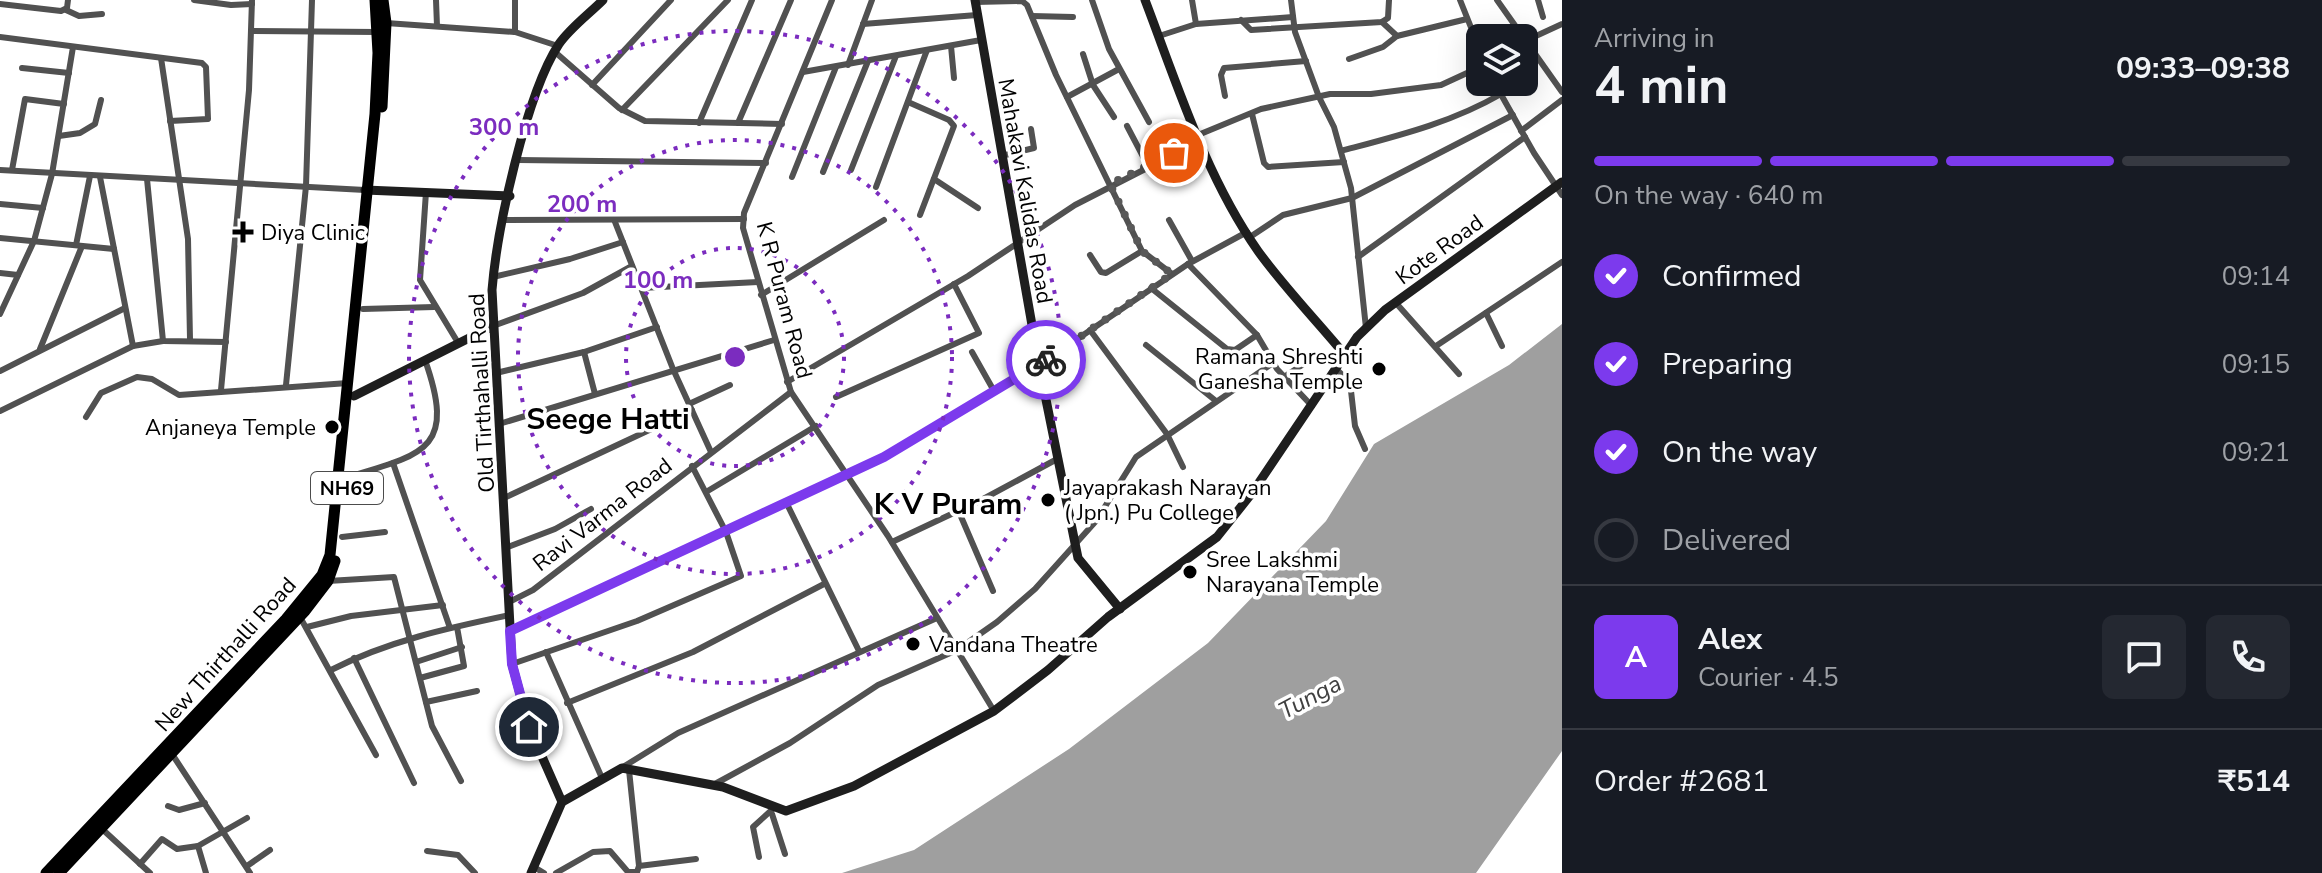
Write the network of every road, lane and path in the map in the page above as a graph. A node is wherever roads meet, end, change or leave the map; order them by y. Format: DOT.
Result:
graph roads {
  1 [pos="68,0"];
  2 [pos="194,0"];
  3 [pos="312,0"];
  4 [pos="375,0"];
  5 [pos="383,0"];
  6 [pos="436,0"];
  7 [pos="515,0"];
  8 [pos="602,0"];
  9 [pos="671,0"];
  10 [pos="728,0"];
  11 [pos="752,0"];
  12 [pos="791,0"];
  13 [pos="832,0"];
  14 [pos="872,0"];
  15 [pos="1092,0"];
  16 [pos="1145,0"];
  17 [pos="1192,0"];
  18 [pos="1291,0"];
  19 [pos="1389,0"];
  20 [pos="1460,0"];
  21 [pos="1497,0"];
  22 [pos="1538,0"];
  23 [pos="975,1"];
  24 [pos="252,2"];
  25 [pos="0,4"];
  26 [pos="66,10"];
  27 [pos="102,14"];
  28 [pos="977,15"];
  29 [pos="1032,16"];
  30 [pos="1073,17"];
  31 [pos="1293,17"];
  32 [pos="1543,17"];
  33 [pos="1467,19"];
  34 [pos="1241,20"];
  35 [pos="1382,22"];
  36 [pos="863,24"];
  37 [pos="1196,24"];
  38 [pos="1469,24"];
  39 [pos="1513,24"];
  40 [pos="1562,24"];
  41 [pos="437,26"];
  42 [pos="382,28"];
  43 [pos="1295,29"];
  44 [pos="313,30"];
  45 [pos="253,31"];
  46 [pos="515,32"];
  47 [pos="1538,35"];
  48 [pos="1159,36"];
  49 [pos="1397,36"];
  50 [pos="0,37"];
  51 [pos="981,40"];
  52 [pos="951,46"];
  53 [pos="73,47"];
  54 [pos="556,49"];
  55 [pos="927,50"];
  56 [pos="1083,54"];
  57 [pos="896,56"];
  58 [pos="161,58"];
  59 [pos="1349,59"];
  60 [pos="1538,59"];
  61 [pos="868,61"];
  62 [pos="1306,61"];
  63 [pos="848,65"];
  64 [pos="836,67"];
  65 [pos="22,68"];
  66 [pos="1119,69"];
  67 [pos="803,72"];
  68 [pos="69,73"];
  69 [pos="1466,73"];
  70 [pos="954,78"];
  71 [pos="592,85"];
  72 [pos="1093,85"];
  73 [pos="1562,92"];
  74 [pos="1225,96"];
  75 [pos="1497,96"];
  76 [pos="1502,96"];
  77 [pos="1067,97"];
  78 [pos="1319,97"];
  79 [pos="101,100"];
  80 [pos="1562,100"];
  81 [pos="908,102"];
  82 [pos="64,104"];
  83 [pos="622,110"];
  84 [pos="1252,114"];
  85 [pos="1513,115"];
  86 [pos="1114,117"];
  87 [pos="170,121"];
  88 [pos="1149,122"];
  89 [pos="699,123"];
  90 [pos="738,123"];
  91 [pos="782,124"];
  92 [pos="1127,126"];
  93 [pos="1031,129"];
  94 [pos="1523,134"];
  95 [pos="59,136"];
  96 [pos="1199,138"];
  97 [pos="1341,151"];
  98 [pos="1001,156"];
  99 [pos="518,160"];
  100 [pos="1344,162"];
  101 [pos="766,163"];
  102 [pos="1148,166"];
  103 [pos="0,170"];
  104 [pos="12,170"];
  105 [pos="851,170"];
  106 [pos="823,172"];
  107 [pos="52,174"];
  108 [pos="90,176"];
  109 [pos="100,177"];
  110 [pos="792,177"];
  111 [pos="147,179"];
  112 [pos="934,179"];
  113 [pos="180,180"];
  114 [pos="240,183"];
  115 [pos="1110,184"];
  116 [pos="306,186"];
  117 [pos="876,187"];
  118 [pos="1560,187"];
  119 [pos="369,190"];
  120 [pos="426,192"];
  121 [pos="510,196"];
  122 [pos="1352,198"];
  123 [pos="0,204"];
  124 [pos="43,208"];
  125 [pos="978,208"];
  126 [pos="920,215"];
  127 [pos="744,219"];
  128 [pos="503,220"];
  129 [pos="884,220"];
  130 [pos="1169,220"];
  131 [pos="615,222"];
  132 [pos="1248,234"];
  133 [pos="0,238"];
  134 [pos="34,241"];
  135 [pos="623,242"];
  136 [pos="1017,245"];
  137 [pos="79,246"];
  138 [pos="114,249"];
  139 [pos="1142,251"];
  140 [pos="1090,255"];
  141 [pos="1358,257"];
  142 [pos="1190,262"];
  143 [pos="1562,262"];
  144 [pos="632,266"];
  145 [pos="0,273"];
  146 [pos="1172,274"];
  147 [pos="18,275"];
  148 [pos="493,277"];
  149 [pos="758,282"];
  150 [pos="954,284"];
  151 [pos="641,288"];
  152 [pos="1151,288"];
  153 [pos="761,295"];
  154 [pos="1396,303"];
  155 [pos="434,307"];
  156 [pos="125,308"];
  157 [pos="363,309"];
  158 [pos="1,310"];
  159 [pos="1486,313"];
  160 [pos="493,326"];
  161 [pos="657,327"];
  162 [pos="1366,328"];
  163 [pos="1090,330"];
  164 [pos="1257,335"];
  165 [pos="190,339"];
  166 [pos="774,340"];
  167 [pos="163,341"];
  168 [pos="457,341"];
  169 [pos="226,342"];
  170 [pos="1146,345"];
  171 [pos="133,346"];
  172 [pos="1436,346"];
  173 [pos="1502,346"];
  174 [pos="40,349"];
  175 [pos="584,352"];
  176 [pos="972,352"];
  177 [pos="1345,355"];
  178 [pos="1314,357"];
  179 [pos="425,360"];
  180 [pos="1273,363"];
  181 [pos="1039,365"];
  182 [pos="673,369"];
  183 [pos="1337,370"];
  184 [pos="0,371"];
  185 [pos="496,373"];
  186 [pos="1459,374"];
  187 [pos="1284,377"];
  188 [pos="787,382"];
  189 [pos="348,383"];
  190 [pos="286,385"];
  191 [pos="730,385"];
  192 [pos="221,390"];
  193 [pos="994,391"];
  194 [pos="791,392"];
  195 [pos="595,394"];
  196 [pos="354,396"];
  197 [pos="836,397"];
  198 [pos="1216,401"];
  199 [pos="1312,406"];
  200 [pos="690,407"];
  201 [pos="0,411"];
  202 [pos="86,417"];
  203 [pos="499,424"];
  204 [pos="816,426"];
  205 [pos="1167,434"];
  206 [pos="1365,449"];
  207 [pos="711,452"];
  208 [pos="1059,458"];
  209 [pos="393,463"];
  210 [pos="692,466"];
  211 [pos="1183,467"];
  212 [pos="849,475"];
  213 [pos="348,477"];
  214 [pos="706,492"];
  215 [pos="504,498"];
  216 [pos="787,504"];
  217 [pos="591,509"];
  218 [pos="960,510"];
  219 [pos="385,532"];
  220 [pos="726,532"];
  221 [pos="342,537"];
  222 [pos="892,542"];
  223 [pos="1075,544"];
  224 [pos="508,547"];
  225 [pos="328,581"];
  226 [pos="824,584"];
  227 [pos="993,591"];
  228 [pos="509,602"];
  229 [pos="443,605"];
  230 [pos="1120,609"];
  231 [pos="404,610"];
  232 [pos="510,615"];
  233 [pos="937,618"];
  234 [pos="296,622"];
  235 [pos="453,627"];
  236 [pos="510,631"];
  237 [pos="410,638"];
  238 [pos="462,647"];
  239 [pos="957,650"];
  240 [pos="859,651"];
  241 [pos="546,652"];
  242 [pos="354,658"];
  243 [pos="416,662"];
  244 [pos="512,664"];
  245 [pos="331,670"];
  246 [pos="420,678"];
  247 [pos="477,691"];
  248 [pos="426,702"];
  249 [pos="567,703"];
  250 [pos="994,711"];
  251 [pos="172,754"];
  252 [pos="376,755"];
  253 [pos="626,769"];
  254 [pos="602,778"];
  255 [pos="461,781"];
  256 [pos="414,783"];
  257 [pos="713,785"];
  258 [pos="562,802"];
  259 [pos="205,803"];
  260 [pos="168,806"];
  261 [pos="774,810"];
  262 [pos="247,818"];
  263 [pos="101,828"];
  264 [pos="225,832"];
  265 [pos="198,846"];
  266 [pos="270,850"];
  267 [pos="427,851"];
  268 [pos="785,854"];
  269 [pos="759,857"];
  270 [pos="696,859"];
  271 [pos="140,864"];
  272 [pos="639,866"];
  273 [pos="248,869"];
  274 [pos="533,870"];
  275 [pos="56,872"];
  276 [pos="150,873"];
  277 [pos="206,873"];
  278 [pos="474,873"];
  279 [pos="544,873"];
  280 [pos="556,873"];
  1 -- 26 [label="street"];
  2 -- 24 [label="street"];
  3 -- 44 [label="street"];
  4 -- 42 [label="highway, New Thirthalli Road / NH69"];
  5 -- 42 [label="highway, NH69"];
  6 -- 41 [label="street"];
  7 -- 46 [label="street"];
  8 -- 54 [label="street, Old Tirthahalli Road"];
  9 -- 71 [label="street"];
  10 -- 83 [label="street"];
  11 -- 89 [label="street"];
  12 -- 90 [label="street"];
  13 -- 67 [label="street, K R Puram Road"];
  14 -- 36 [label="street"];
  15 -- 66 [label="street"];
  16 -- 48 [label="street"];
  17 -- 37 [label="street"];
  18 -- 31 [label="street"];
  19 -- 35 [label="street"];
  20 -- 33 [label="street"];
  21 -- 39 [label="street"];
  22 -- 32 [label="street"];
  23 -- 28 [label="street, Mahakavi Kalidas Road"];
  23 -- 29 [label="street"];
  24 -- 45 [label="street"];
  25 -- 26 [label="street"];
  26 -- 27 [label="street"];
  28 -- 36 [label="street"];
  28 -- 51 [label="street, Mahakavi Kalidas Road"];
  29 -- 30 [label="street"];
  29 -- 77 [label="street"];
  31 -- 34 [label="street"];
  31 -- 43 [label="street"];
  33 -- 38 [label="street"];
  33 -- 49 [label="street"];
  34 -- 37 [label="street"];
  34 -- 43 [label="street"];
  35 -- 43 [label="street"];
  35 -- 49 [label="street"];
  36 -- 63 [label="street"];
  37 -- 48 [label="street"];
  40 -- 47 [label="street"];
  41 -- 42 [label="street"];
  41 -- 46 [label="street"];
  42 -- 44 [label="street"];
  42 -- 119 [label="highway, New Thirthalli Road / NH69"];
  43 -- 62 [label="street"];
  44 -- 45 [label="street"];
  44 -- 116 [label="street"];
  45 -- 114 [label="street"];
  46 -- 54 [label="street"];
  48 -- 96 [label="street"];
  49 -- 59 [label="street"];
  50 -- 53 [label="street"];
  51 -- 52 [label="street"];
  51 -- 98 [label="street, Mahakavi Kalidas Road"];
  52 -- 55 [label="street"];
  52 -- 70 [label="street"];
  53 -- 58 [label="street"];
  53 -- 68 [label="street"];
  54 -- 71 [label="street"];
  54 -- 99 [label="street, Old Tirthahalli Road"];
  55 -- 57 [label="street"];
  55 -- 81 [label="street"];
  56 -- 72 [label="street"];
  57 -- 61 [label="street"];
  57 -- 105 [label="street"];
  58 -- 87 [label="street"];
  58 -- 87 [label="street"];
  60 -- 73 [label="street"];
  61 -- 63 [label="street"];
  61 -- 106 [label="street"];
  62 -- 74 [label="street"];
  62 -- 78 [label="street"];
  63 -- 64 [label="street"];
  64 -- 67 [label="street"];
  64 -- 110 [label="street"];
  65 -- 68 [label="street"];
  66 -- 72 [label="street"];
  66 -- 88 [label="street"];
  67 -- 91 [label="street, K R Puram Road"];
  68 -- 82 [label="street"];
  69 -- 78 [label="street"];
  71 -- 83 [label="street"];
  72 -- 77 [label="street"];
  72 -- 86 [label="street"];
  75 -- 97 [label="street"];
  76 -- 85 [label="street"];
  77 -- 115 [label="street"];
  78 -- 84 [label="street"];
  78 -- 97 [label="street"];
  79 -- 95 [label="street"];
  80 -- 94 [label="street"];
  81 -- 112 [label="street"];
  81 -- 117 [label="street"];
  82 -- 95 [label="street"];
  82 -- 104 [label="street"];
  83 -- 89 [label="street"];
  84 -- 96 [label="street"];
  84 -- 100 [label="street"];
  85 -- 94 [label="street"];
  85 -- 122 [label="street"];
  87 -- 113 [label="street"];
  89 -- 90 [label="street"];
  90 -- 91 [label="street"];
  91 -- 101 [label="street, K R Puram Road"];
  92 -- 102 [label="street"];
  93 -- 98 [label="street"];
  94 -- 118 [label="street"];
  94 -- 141 [label="street"];
  95 -- 107 [label="street"];
  96 -- 102 [label="street"];
  96 -- 132 [label="street"];
  97 -- 100 [label="street"];
  98 -- 136 [label="street, Mahakavi Kalidas Road"];
  99 -- 101 [label="street"];
  99 -- 121 [label="street, Old Tirthahalli Road"];
  100 -- 122 [label="street"];
  101 -- 127 [label="street, K R Puram Road"];
  102 -- 115 [label="street"];
  103 -- 104 [label="street"];
  104 -- 107 [label="street"];
  107 -- 108 [label="street"];
  107 -- 124 [label="street"];
  108 -- 109 [label="street"];
  108 -- 137 [label="street"];
  109 -- 111 [label="street"];
  109 -- 138 [label="street"];
  111 -- 113 [label="street"];
  111 -- 167 [label="street"];
  112 -- 125 [label="street"];
  112 -- 126 [label="street"];
  113 -- 114 [label="street"];
  113 -- 165 [label="street"];
  114 -- 116 [label="street"];
  114 -- 169 [label="street"];
  115 -- 136 [label="street"];
  115 -- 139 [label="street"];
  116 -- 119 [label="street"];
  116 -- 190 [label="street"];
  118 -- 154 [label="street, Kote Road"];
  119 -- 120 [label="street"];
  119 -- 157 [label="highway, NH69"];
  119 -- 189 [label="highway, New Thirthalli Road / NH69"];
  120 -- 121 [label="street"];
  120 -- 155 [label="street"];
  121 -- 128 [label="street, Old Tirthahalli Road"];
  122 -- 132 [label="street"];
  122 -- 141 [label="street"];
  123 -- 124 [label="street"];
  124 -- 134 [label="street"];
  127 -- 131 [label="street"];
  127 -- 149 [label="street, K R Puram Road"];
  128 -- 131 [label="street"];
  128 -- 148 [label="street, Old Tirthahalli Road"];
  129 -- 153 [label="street"];
  130 -- 142 [label="street"];
  131 -- 135 [label="street"];
  132 -- 142 [label="street"];
  132 -- 177 [label="street"];
  133 -- 134 [label="street"];
  134 -- 137 [label="street"];
  134 -- 147 [label="street"];
  135 -- 144 [label="street"];
  135 -- 148 [label="street"];
  136 -- 150 [label="street"];
  136 -- 181 [label="street, Mahakavi Kalidas Road"];
  137 -- 138 [label="street"];
  137 -- 174 [label="street"];
  138 -- 156 [label="street"];
  139 -- 140 [label="street"];
  139 -- 146 [label="street"];
  141 -- 162 [label="street"];
  142 -- 146 [label="street"];
  142 -- 164 [label="street"];
  143 -- 159 [label="street"];
  144 -- 151 [label="street"];
  144 -- 160 [label="street"];
  145 -- 147 [label="street"];
  146 -- 152 [label="street"];
  147 -- 158 [label="street"];
  148 -- 160 [label="street, Old Tirthahalli Road"];
  149 -- 151 [label="street"];
  149 -- 153 [label="street, K R Puram Road"];
  150 -- 188 [label="street"];
  150 -- 197 [label="street"];
  151 -- 161 [label="street"];
  152 -- 163 [label="street"];
  152 -- 164 [label="street"];
  153 -- 166 [label="street, K R Puram Road"];
  154 -- 162 [label="street, Kote Road"];
  154 -- 172 [label="street"];
  155 -- 157 [label="street"];
  155 -- 168 [label="street"];
  156 -- 171 [label="street"];
  156 -- 174 [label="street"];
  157 -- 196 [label="highway, NH69"];
  159 -- 172 [label="street"];
  159 -- 173 [label="street"];
  160 -- 168 [label="street"];
  160 -- 185 [label="street, Old Tirthahalli Road"];
  161 -- 175 [label="street"];
  161 -- 182 [label="street"];
  162 -- 177 [label="street, Kote Road"];
  163 -- 181 [label="street"];
  163 -- 205 [label="street"];
  164 -- 180 [label="street"];
  165 -- 167 [label="street"];
  165 -- 169 [label="street"];
  166 -- 182 [label="street"];
  166 -- 188 [label="street, K R Puram Road"];
  167 -- 171 [label="street"];
  168 -- 179 [label="street"];
  169 -- 192 [label="street"];
  170 -- 198 [label="street"];
  171 -- 201 [label="street"];
  172 -- 186 [label="street"];
  174 -- 184 [label="street"];
  175 -- 185 [label="street"];
  175 -- 195 [label="street"];
  176 -- 193 [label="street"];
  177 -- 183 [label="street, Kote Road"];
  178 -- 187 [label="street"];
  179 -- 196 [label="street"];
  179 -- 209 [label="street"];
  180 -- 187 [label="street"];
  180 -- 198 [label="street"];
  181 -- 193 [label="street"];
  181 -- 208 [label="street, Mahakavi Kalidas Road"];
  182 -- 195 [label="street"];
  182 -- 200 [label="street"];
  183 -- 199 [label="street, Kote Road"];
  183 -- 206 [label="street"];
  185 -- 203 [label="street, Old Tirthahalli Road"];
  187 -- 199 [label="street"];
  188 -- 194 [label="street, K R Puram Road"];
  189 -- 190 [label="street"];
  189 -- 234 [label="highway, New Thirthalli Road / NH69"];
  190 -- 192 [label="street"];
  191 -- 200 [label="street"];
  192 -- 202 [label="street"];
  193 -- 212 [label="street"];
  194 -- 204 [label="street, K R Puram Road"];
  194 -- 207 [label="street, Ravi Varma Road"];
  195 -- 203 [label="street"];
  196 -- 213 [label="highway, NH69"];
  198 -- 205 [label="street"];
  199 -- 230 [label="street, Kote Road"];
  200 -- 207 [label="street"];
  200 -- 215 [label="street"];
  203 -- 215 [label="street, Old Tirthahalli Road"];
  204 -- 212 [label="street, K R Puram Road"];
  204 -- 214 [label="street"];
  205 -- 211 [label="street"];
  205 -- 223 [label="street"];
  207 -- 210 [label="street, Ravi Varma Road"];
  208 -- 218 [label="street"];
  208 -- 223 [label="street, Mahakavi Kalidas Road"];
  209 -- 213 [label="street"];
  209 -- 229 [label="street"];
  210 -- 214 [label="street"];
  210 -- 228 [label="street, Ravi Varma Road"];
  212 -- 216 [label="street"];
  212 -- 222 [label="street, K R Puram Road"];
  213 -- 221 [label="highway, NH69"];
  214 -- 220 [label="street"];
  215 -- 224 [label="street, Old Tirthahalli Road"];
  216 -- 220 [label="street"];
  216 -- 226 [label="street"];
  217 -- 224 [label="street"];
  218 -- 222 [label="street"];
  218 -- 227 [label="street"];
  219 -- 221 [label="street"];
  220 -- 236 [label="street"];
  220 -- 241 [label="street"];
  221 -- 225 [label="highway, NH69"];
  222 -- 233 [label="street, K R Puram Road"];
  223 -- 230 [label="street, Mahakavi Kalidas Road"];
  223 -- 239 [label="street"];
  224 -- 228 [label="street, Old Tirthahalli Road"];
  225 -- 231 [label="street"];
  225 -- 234 [label="highway, NH69"];
  226 -- 240 [label="street"];
  226 -- 249 [label="street"];
  228 -- 232 [label="street, Old Tirthahalli Road"];
  229 -- 231 [label="street"];
  229 -- 235 [label="street"];
  230 -- 250 [label="street, Kote Road"];
  231 -- 234 [label="street"];
  231 -- 237 [label="street"];
  232 -- 235 [label="street"];
  232 -- 236 [label="street, Old Tirthahalli Road"];
  233 -- 239 [label="street, K R Puram Road"];
  233 -- 240 [label="street"];
  234 -- 245 [label="street"];
  234 -- 251 [label="highway, NH69"];
  234 -- 275 [label="highway, New Thirthalli Road / NH69"];
  235 -- 237 [label="street"];
  235 -- 238 [label="street"];
  236 -- 244 [label="street, Old Tirthahalli Road"];
  237 -- 242 [label="street"];
  237 -- 243 [label="street"];
  238 -- 243 [label="street"];
  238 -- 246 [label="street"];
  239 -- 250 [label="street, K R Puram Road"];
  239 -- 257 [label="street"];
  240 -- 253 [label="street"];
  241 -- 244 [label="street"];
  241 -- 249 [label="street"];
  242 -- 245 [label="street"];
  242 -- 256 [label="street"];
  243 -- 246 [label="street"];
  244 -- 258 [label="street, Old Tirthahalli Road"];
  245 -- 252 [label="street"];
  246 -- 248 [label="street"];
  247 -- 248 [label="street"];
  248 -- 255 [label="street"];
  249 -- 254 [label="street"];
  250 -- 261 [label="street, Kote Road"];
  251 -- 259 [label="street"];
  251 -- 263 [label="highway, NH69"];
  253 -- 254 [label="street"];
  253 -- 257 [label="street"];
  253 -- 272 [label="street"];
  254 -- 258 [label="street"];
  257 -- 261 [label="street"];
  258 -- 274 [label="street"];
  259 -- 260 [label="street"];
  259 -- 264 [label="street"];
  261 -- 268 [label="street"];
  261 -- 269 [label="street"];
  262 -- 264 [label="street"];
  263 -- 271 [label="street"];
  263 -- 275 [label="highway, NH69"];
  264 -- 265 [label="street"];
  264 -- 273 [label="street"];
  265 -- 271 [label="street"];
  265 -- 277 [label="street"];
  266 -- 273 [label="street"];
  267 -- 278 [label="street"];
  270 -- 272 [label="street"];
  271 -- 276 [label="street"];
  272 -- 280 [label="street"];
  274 -- 279 [label="street"];
}
